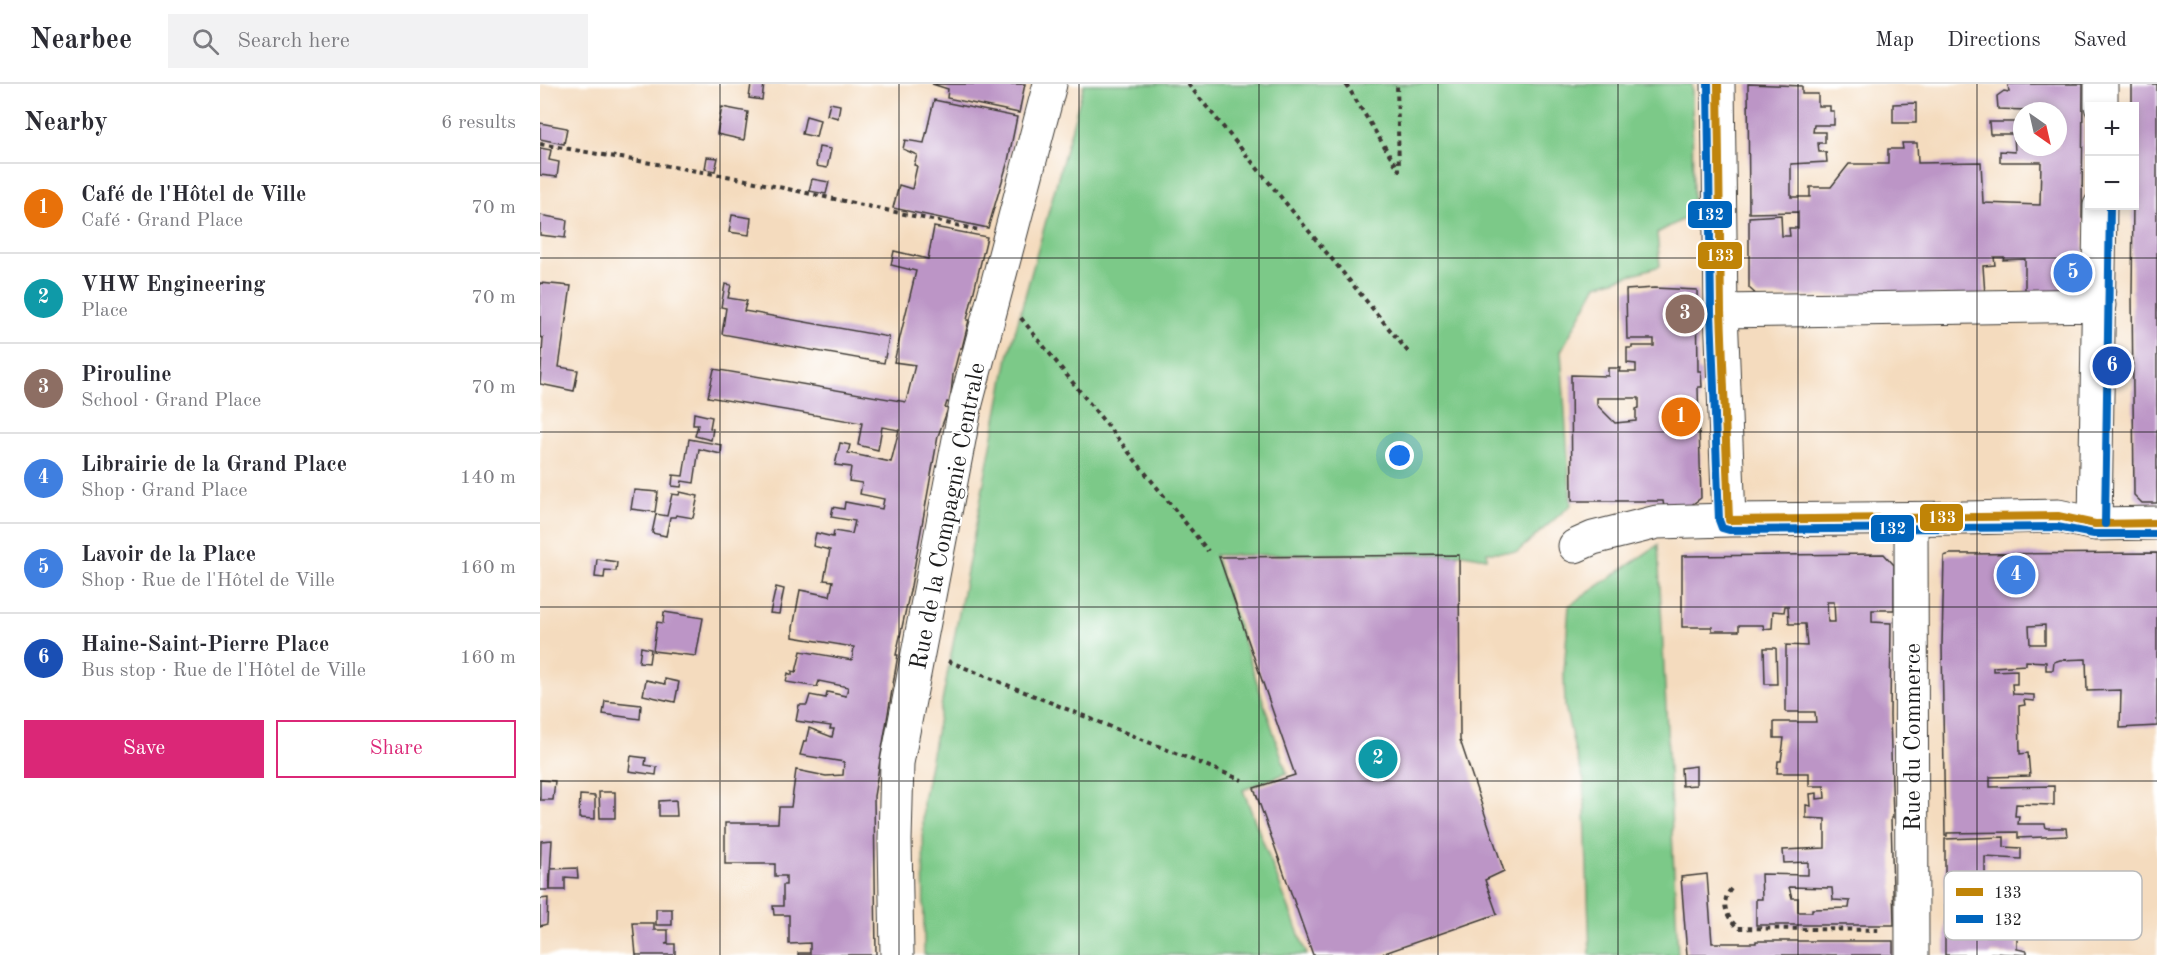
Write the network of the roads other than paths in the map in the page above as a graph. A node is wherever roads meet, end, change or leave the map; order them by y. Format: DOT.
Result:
graph roads {
  1 [pos="1050,84"];
  2 [pos="1718,84"];
  3 [pos="2101,84"];
  4 [pos="2101,102"];
  5 [pos="2100,210"];
  6 [pos="2099,305"];
  7 [pos="1721,311"];
  8 [pos="1911,519"];
  9 [pos="1729,520"];
  10 [pos="2157,523"];
  11 [pos="2096,524"];
  12 [pos="1575,546"];
  13 [pos="1912,943"];
  14 [pos="897,955"];
  1 -- 14 [label="street, Rue de la Compagnie Centrale"];
  2 -- 7 [label="street"];
  3 -- 4 [label="street"];
  5 -- 6 [label="street"];
  6 -- 7 [label="street"];
  6 -- 11 [label="street"];
  7 -- 9 [label="street"];
  8 -- 9 [label="street"];
  8 -- 11 [label="street"];
  8 -- 13 [label="street, Rue du Commerce"];
  9 -- 12 [label="street"];
  10 -- 11 [label="street"];
}
